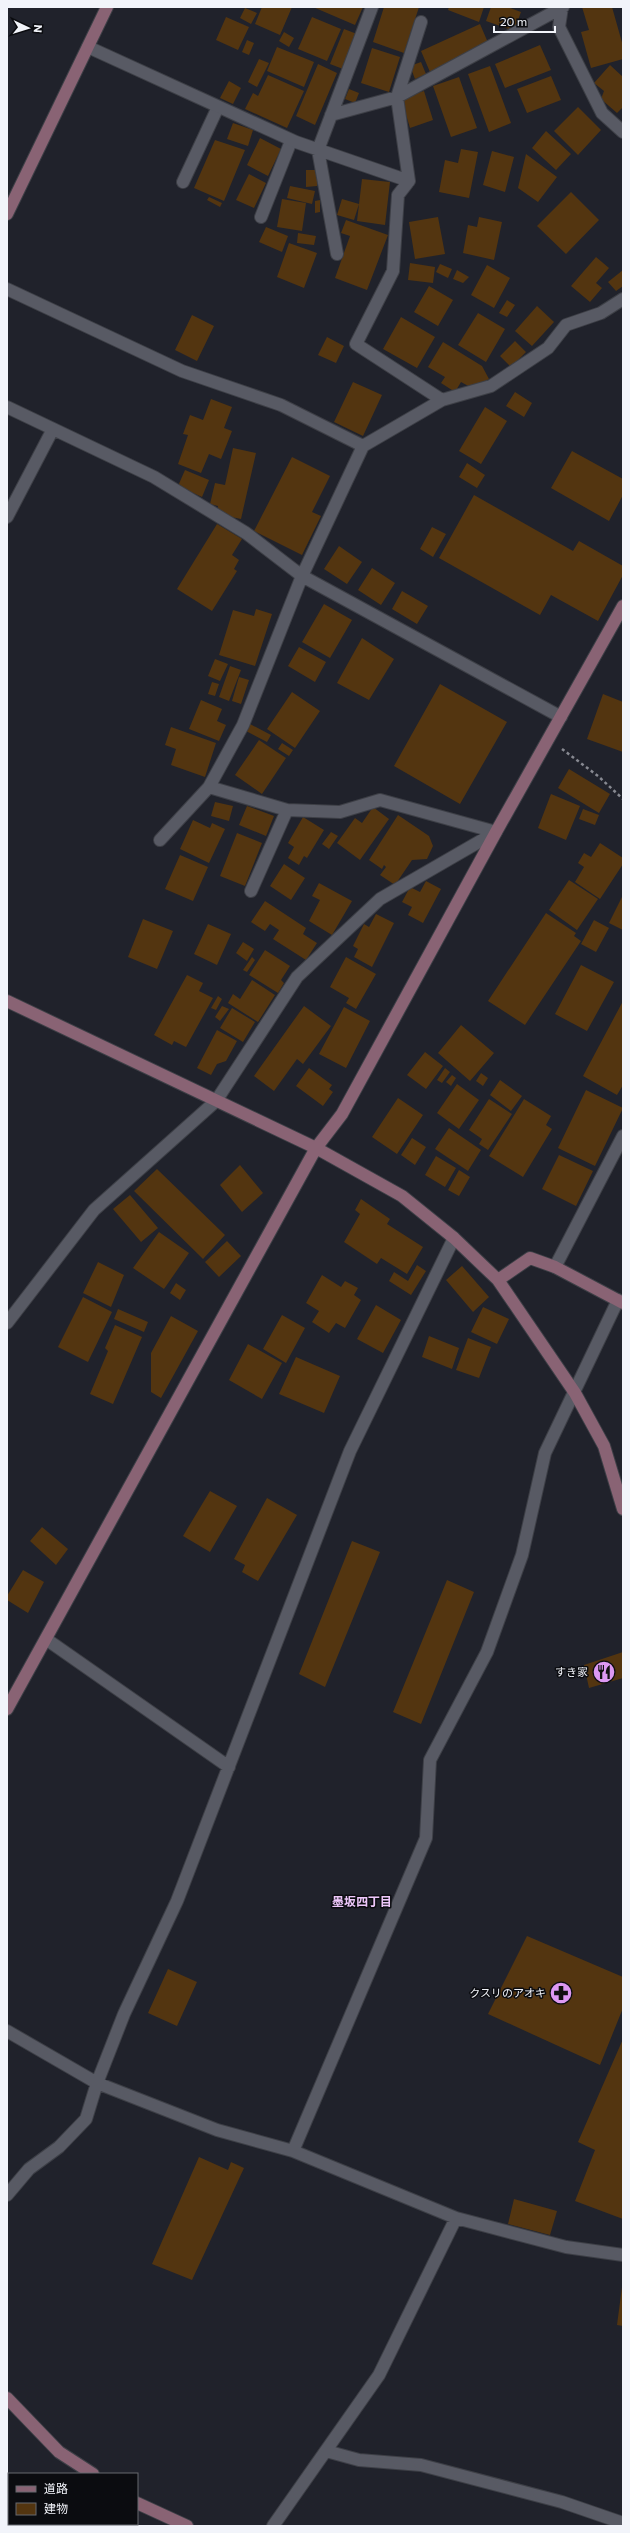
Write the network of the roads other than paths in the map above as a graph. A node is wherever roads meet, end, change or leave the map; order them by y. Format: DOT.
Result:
graph roads {
  1 [pos="108,7"];
  2 [pos="372,7"];
  3 [pos="562,7"];
  4 [pos="421,22"];
  5 [pos="88,47"];
  6 [pos="397,97"];
  7 [pos="218,107"];
  8 [pos="331,115"];
  9 [pos="623,132"];
  10 [pos="292,140"];
  11 [pos="318,150"];
  12 [pos="409,181"];
  13 [pos="183,182"];
  14 [pos="7,214"];
  15 [pos="260,217"];
  16 [pos="337,254"];
  17 [pos="7,289"];
  18 [pos="623,299"];
  19 [pos="442,400"];
  20 [pos="7,407"];
  21 [pos="53,429"];
  22 [pos="364,446"];
  23 [pos="7,517"];
  24 [pos="302,576"];
  25 [pos="623,606"];
  26 [pos="561,717"];
  27 [pos="209,787"];
  28 [pos="288,810"];
  29 [pos="496,832"];
  30 [pos="160,840"];
  31 [pos="251,891"];
  32 [pos="7,1001"];
  33 [pos="216,1101"];
  34 [pos="623,1136"];
  35 [pos="316,1148"];
  36 [pos="454,1238"];
  37 [pos="555,1267"];
  38 [pos="498,1280"];
  39 [pos="620,1302"];
  40 [pos="7,1323"];
  41 [pos="575,1392"];
  42 [pos="622,1496"];
  43 [pos="623,1509"];
  44 [pos="46,1639"];
  45 [pos="7,1709"];
  46 [pos="229,1767"];
  47 [pos="7,2031"];
  48 [pos="97,2083"];
  49 [pos="293,2151"];
  50 [pos="7,2195"];
  51 [pos="456,2218"];
  52 [pos="623,2255"];
  53 [pos="7,2398"];
  54 [pos="326,2451"];
  55 [pos="91,2473"];
  56 [pos="138,2503"];
  57 [pos="623,2523"];
  58 [pos="187,2526"];
  59 [pos="273,2526"];
  1 -- 5 [label="street"];
  2 -- 8 [label="street"];
  3 -- 6 [label="street"];
  3 -- 9 [label="street"];
  4 -- 6 [label="street"];
  5 -- 7 [label="street"];
  5 -- 14 [label="street"];
  6 -- 8 [label="street"];
  6 -- 12 [label="street"];
  7 -- 10 [label="street"];
  7 -- 13 [label="street"];
  8 -- 11 [label="street"];
  10 -- 11 [label="street"];
  10 -- 15 [label="street"];
  11 -- 12 [label="street"];
  11 -- 16 [label="street"];
  12 -- 19 [label="street"];
  17 -- 22 [label="street"];
  18 -- 19 [label="street"];
  19 -- 22 [label="street"];
  20 -- 21 [label="street"];
  21 -- 23 [label="street"];
  21 -- 24 [label="street"];
  22 -- 24 [label="street"];
  24 -- 26 [label="street"];
  24 -- 27 [label="street"];
  25 -- 26 [label="street"];
  26 -- 29 [label="street"];
  27 -- 28 [label="street"];
  27 -- 30 [label="street"];
  28 -- 29 [label="street"];
  28 -- 31 [label="street"];
  29 -- 33 [label="street"];
  29 -- 35 [label="street"];
  32 -- 33 [label="street"];
  33 -- 35 [label="street"];
  33 -- 40 [label="street"];
  34 -- 37 [label="street"];
  35 -- 36 [label="street"];
  35 -- 44 [label="street"];
  36 -- 38 [label="street"];
  36 -- 46 [label="street"];
  37 -- 38 [label="street"];
  37 -- 39 [label="street"];
  38 -- 41 [label="street"];
  39 -- 41 [label="street"];
  41 -- 42 [label="street"];
  41 -- 49 [label="street"];
  42 -- 43 [label="street"];
  44 -- 45 [label="street"];
  44 -- 46 [label="street"];
  46 -- 48 [label="street"];
  47 -- 48 [label="street"];
  48 -- 49 [label="street"];
  48 -- 50 [label="street"];
  49 -- 51 [label="street"];
  51 -- 52 [label="street"];
  51 -- 54 [label="street"];
  53 -- 55 [label="street"];
  54 -- 57 [label="street"];
  54 -- 59 [label="street"];
  56 -- 58 [label="street"];
}
